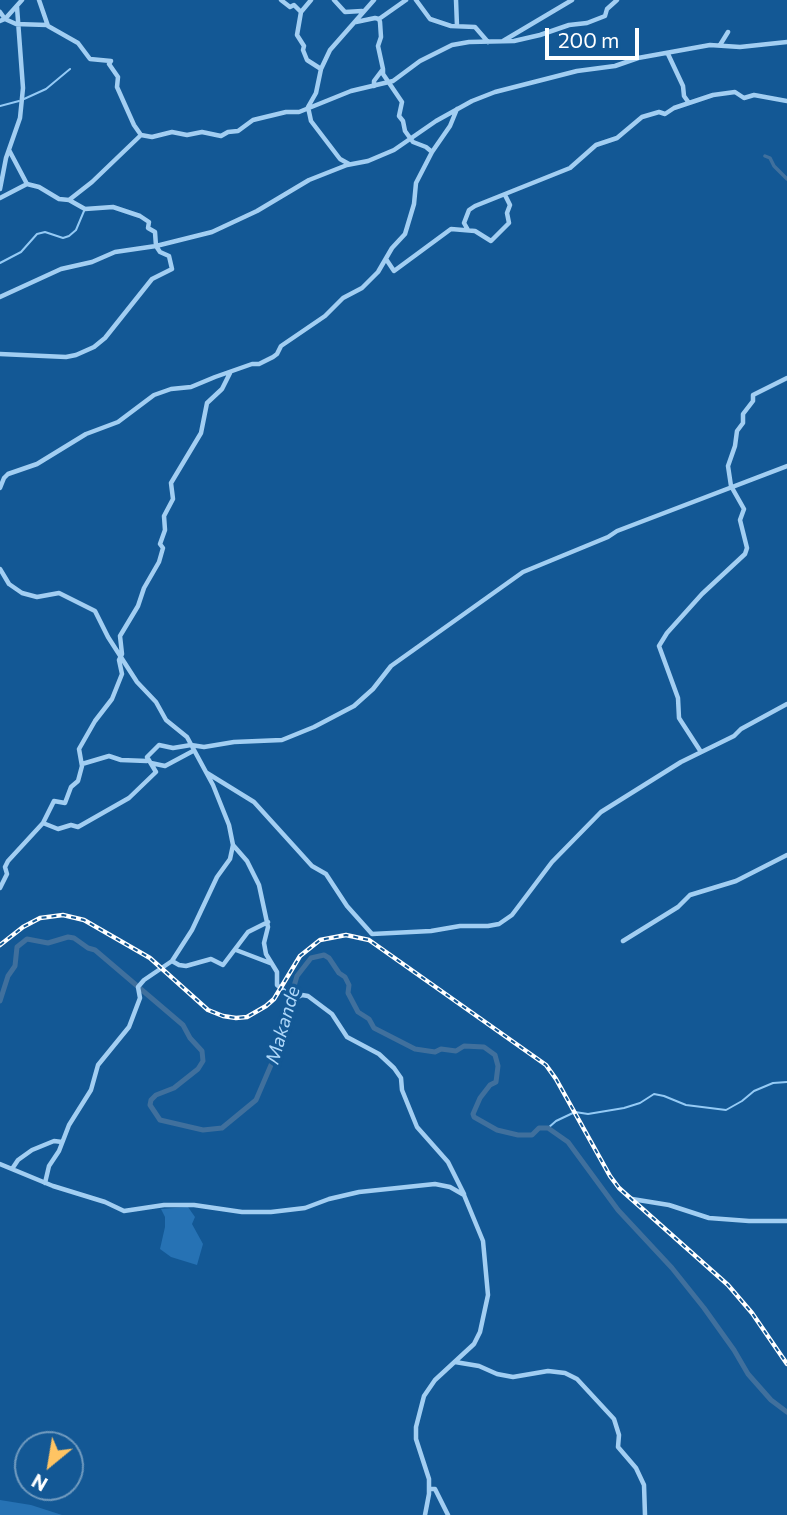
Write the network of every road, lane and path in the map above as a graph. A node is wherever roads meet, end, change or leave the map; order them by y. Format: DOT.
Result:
graph roads {
  1 [pos="22,0"];
  2 [pos="39,0"];
  3 [pos="281,0"];
  4 [pos="311,0"];
  5 [pos="334,0"];
  6 [pos="374,0"];
  7 [pos="406,0"];
  8 [pos="416,0"];
  9 [pos="456,0"];
  10 [pos="572,0"];
  11 [pos="617,0"];
  12 [pos="16,7"];
  13 [pos="0,12"];
  14 [pos="301,12"];
  15 [pos="363,12"];
  16 [pos="379,19"];
  17 [pos="2,20"];
  18 [pos="355,22"];
  19 [pos="16,24"];
  20 [pos="48,26"];
  21 [pos="457,26"];
  22 [pos="727,32"];
  23 [pos="502,41"];
  24 [pos="488,42"];
  25 [pos="787,42"];
  26 [pos="720,46"];
  27 [pos="668,53"];
  28 [pos="321,69"];
  29 [pos="383,69"];
  30 [pos="391,82"];
  31 [pos="374,86"];
  32 [pos="787,101"];
  33 [pos="689,103"];
  34 [pos="308,107"];
  35 [pos="457,108"];
  36 [pos="141,135"];
  37 [pos="410,139"];
  38 [pos="9,150"];
  39 [pos="432,152"];
  40 [pos="351,165"];
  41 [pos="27,184"];
  42 [pos="0,189"];
  43 [pos="505,195"];
  44 [pos="0,198"];
  45 [pos="69,200"];
  46 [pos="468,230"];
  47 [pos="156,246"];
  48 [pos="386,259"];
  49 [pos="0,297"];
  50 [pos="0,354"];
  51 [pos="231,373"];
  52 [pos="787,378"];
  53 [pos="787,466"];
  54 [pos="732,486"];
  55 [pos="0,488"];
  56 [pos="0,569"];
  57 [pos="121,656"];
  58 [pos="787,704"];
  59 [pos="192,748"];
  60 [pos="701,752"];
  61 [pos="148,762"];
  62 [pos="82,764"];
  63 [pos="206,773"];
  64 [pos="43,823"];
  65 [pos="233,845"];
  66 [pos="787,855"];
  67 [pos="0,888"];
  68 [pos="268,922"];
  69 [pos="623,941"];
  70 [pos="236,950"];
  71 [pos="172,961"];
  72 [pos="271,963"];
  73 [pos="62,1142"];
  74 [pos="0,1164"];
  75 [pos="12,1169"];
  76 [pos="45,1183"];
  77 [pos="464,1195"];
  78 [pos="632,1199"];
  79 [pos="787,1221"];
  80 [pos="455,1362"];
  81 [pos="429,1489"];
  82 [pos="425,1515"];
  83 [pos="448,1515"];
  84 [pos="645,1515"];
  1 -- 12 [label="street"];
  2 -- 20 [label="street"];
  3 -- 14 [label="street"];
  4 -- 14 [label="street"];
  5 -- 15 [label="street"];
  6 -- 15 [label="street"];
  7 -- 16 [label="street"];
  8 -- 21 [label="street"];
  9 -- 21 [label="street"];
  10 -- 23 [label="street"];
  11 -- 23 [label="street"];
  12 -- 17 [label="street"];
  12 -- 19 [label="street"];
  13 -- 17 [label="street"];
  14 -- 28 [label="street"];
  15 -- 18 [label="street"];
  16 -- 18 [label="street"];
  16 -- 29 [label="street"];
  17 -- 19 [label="street"];
  18 -- 28 [label="street"];
  19 -- 20 [label="street"];
  19 -- 38 [label="street"];
  20 -- 36 [label="street"];
  21 -- 24 [label="street"];
  22 -- 26 [label="street"];
  23 -- 24 [label="street"];
  24 -- 30 [label="street"];
  25 -- 26 [label="street"];
  26 -- 27 [label="street"];
  27 -- 33 [label="street"];
  27 -- 35 [label="street"];
  28 -- 34 [label="street"];
  29 -- 30 [label="street"];
  29 -- 31 [label="street"];
  30 -- 31 [label="street"];
  30 -- 37 [label="street"];
  31 -- 34 [label="street"];
  32 -- 33 [label="street"];
  33 -- 43 [label="street"];
  34 -- 36 [label="street"];
  34 -- 40 [label="street"];
  35 -- 37 [label="street"];
  35 -- 39 [label="street"];
  36 -- 45 [label="street"];
  37 -- 39 [label="street"];
  37 -- 40 [label="street"];
  38 -- 41 [label="street"];
  38 -- 42 [label="street"];
  39 -- 48 [label="street"];
  40 -- 47 [label="street"];
  41 -- 44 [label="street"];
  41 -- 45 [label="street"];
  43 -- 46 [label="street"];
  43 -- 46 [label="street"];
  45 -- 47 [label="street"];
  46 -- 48 [label="street"];
  47 -- 49 [label="street"];
  47 -- 50 [label="street"];
  48 -- 51 [label="street"];
  51 -- 55 [label="street"];
  51 -- 57 [label="street"];
  52 -- 54 [label="street"];
  53 -- 54 [label="street"];
  54 -- 59 [label="street"];
  54 -- 60 [label="street"];
  56 -- 57 [label="street"];
  57 -- 59 [label="street"];
  57 -- 62 [label="street"];
  58 -- 60 [label="street"];
  59 -- 61 [label="street"];
  59 -- 61 [label="street"];
  59 -- 63 [label="street"];
  60 -- 63 [label="street"];
  61 -- 62 [label="street"];
  61 -- 64 [label="street"];
  62 -- 64 [label="street"];
  63 -- 65 [label="street"];
  64 -- 67 [label="street"];
  65 -- 68 [label="street"];
  65 -- 71 [label="street"];
  66 -- 69 [label="street"];
  68 -- 70 [label="street"];
  68 -- 72 [label="street"];
  70 -- 71 [label="street"];
  70 -- 72 [label="street"];
  71 -- 73 [label="street"];
  72 -- 77 [label="street"];
  73 -- 75 [label="street"];
  73 -- 76 [label="street"];
  74 -- 75 [label="street"];
  75 -- 76 [label="street"];
  76 -- 77 [label="street"];
  77 -- 80 [label="street"];
  78 -- 79 [label="street"];
  80 -- 81 [label="street"];
  80 -- 84 [label="street"];
  81 -- 82 [label="street"];
  81 -- 83 [label="street"];
}
